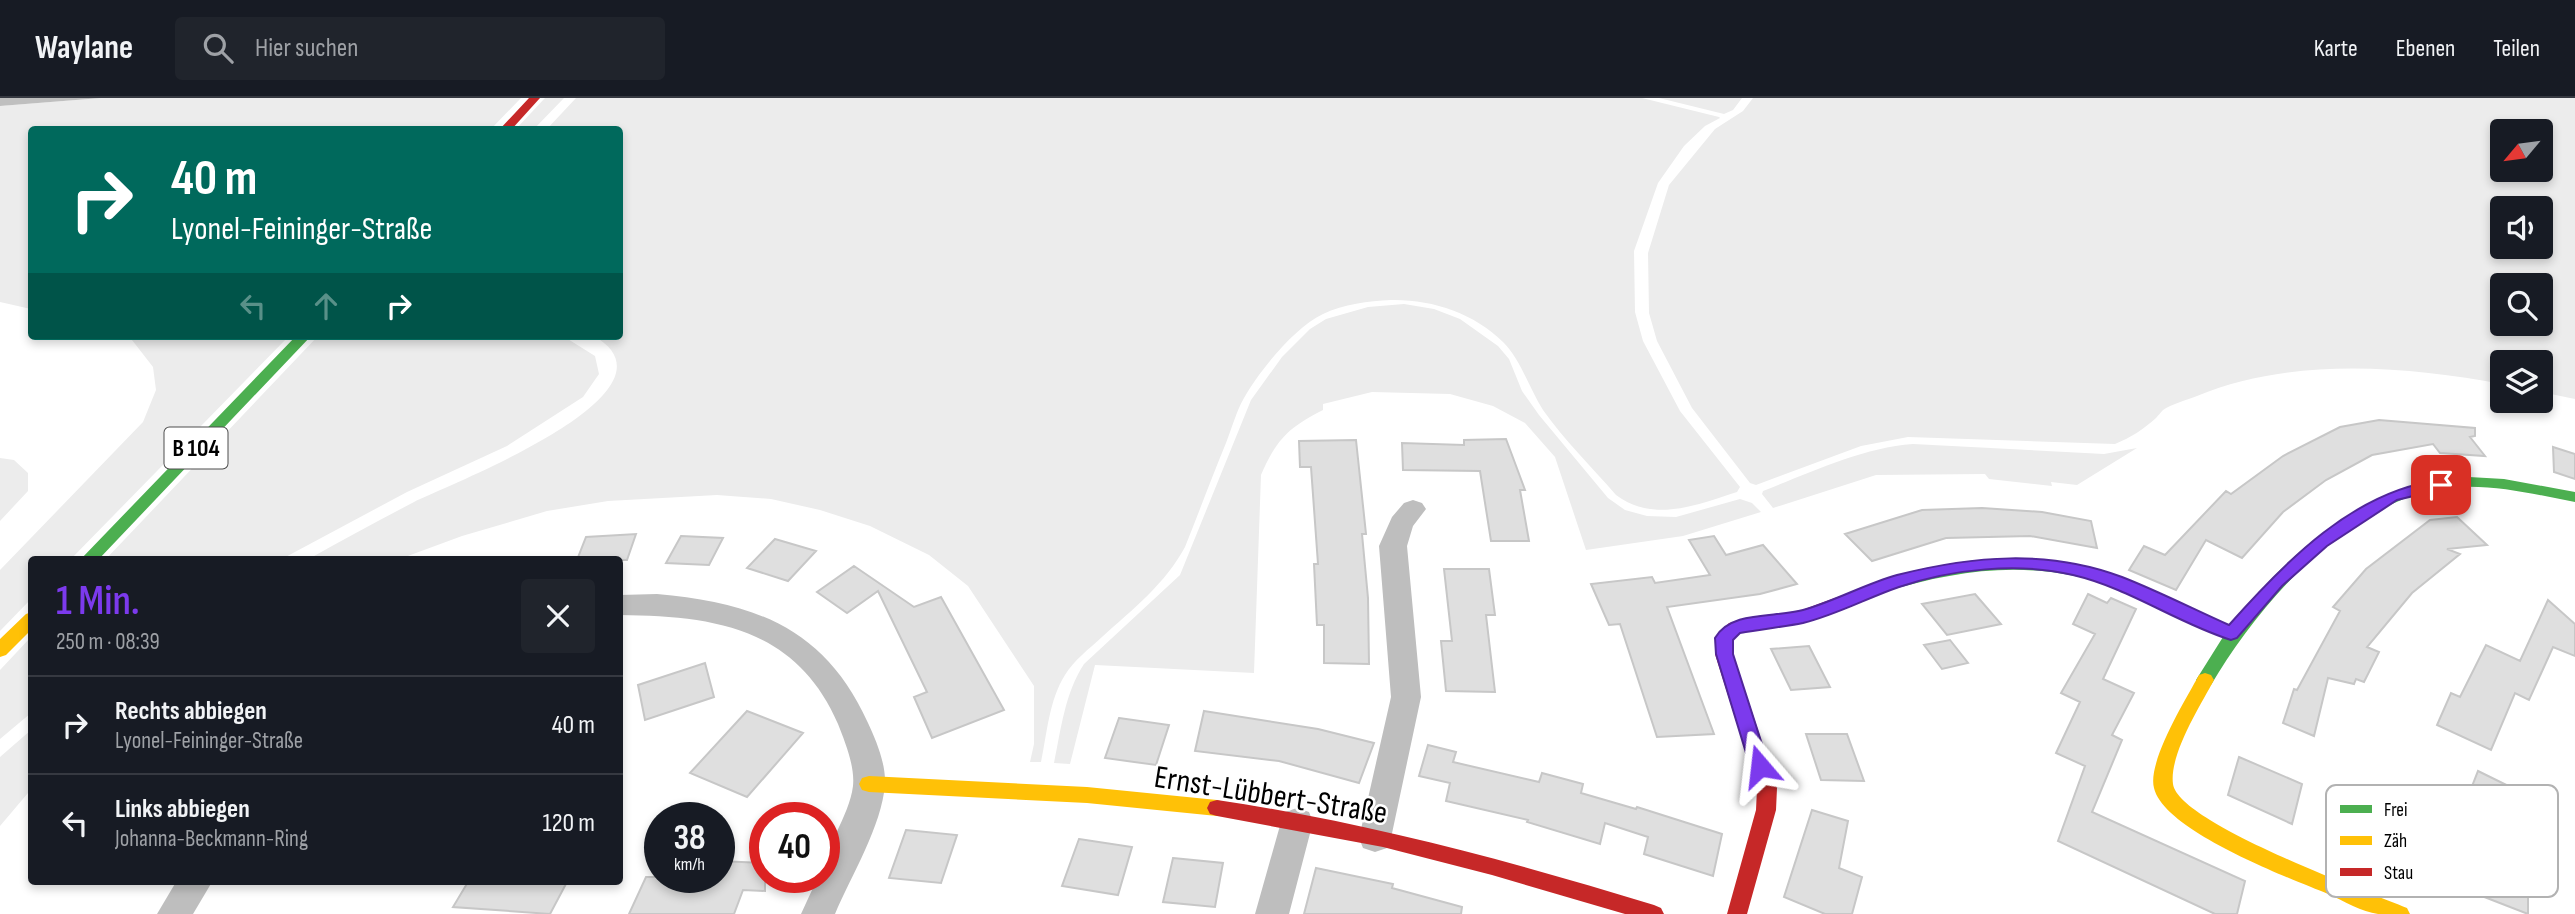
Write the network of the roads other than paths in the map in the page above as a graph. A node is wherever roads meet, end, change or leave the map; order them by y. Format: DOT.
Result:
graph roads {
  1 [pos="535,98"];
  2 [pos="508,126"];
  3 [pos="300,340"];
  4 [pos="2575,497"];
  5 [pos="1413,509"];
  6 [pos="92,556"];
  7 [pos="623,605"];
  8 [pos="28,622"];
  9 [pos="2231,634"];
  10 [pos="0,650"];
  11 [pos="869,784"];
  12 [pos="1297,822"];
  13 [pos="1375,838"];
  14 [pos="2326,882"];
  15 [pos="193,885"];
  16 [pos="2361,897"];
  17 [pos="174,914"];
  18 [pos="818,914"];
  19 [pos="1272,914"];
  20 [pos="1654,914"];
  21 [pos="1737,914"];
  22 [pos="2400,914"];
  1 -- 2 [label="street"];
  3 -- 6 [label="street, B 104"];
  4 -- 9 [label="street"];
  5 -- 13 [label="street"];
  7 -- 11 [label="street"];
  8 -- 10 [label="street"];
  9 -- 14 [label="street"];
  9 -- 21 [label="street"];
  11 -- 12 [label="street, Ernst-Lübbert-Straße"];
  11 -- 18 [label="street"];
  12 -- 13 [label="street, Ernst-Lübbert-Straße"];
  12 -- 19 [label="street"];
  13 -- 20 [label="street, Ernst-Lübbert-Straße"];
  15 -- 17 [label="street"];
  16 -- 22 [label="street"];
}
